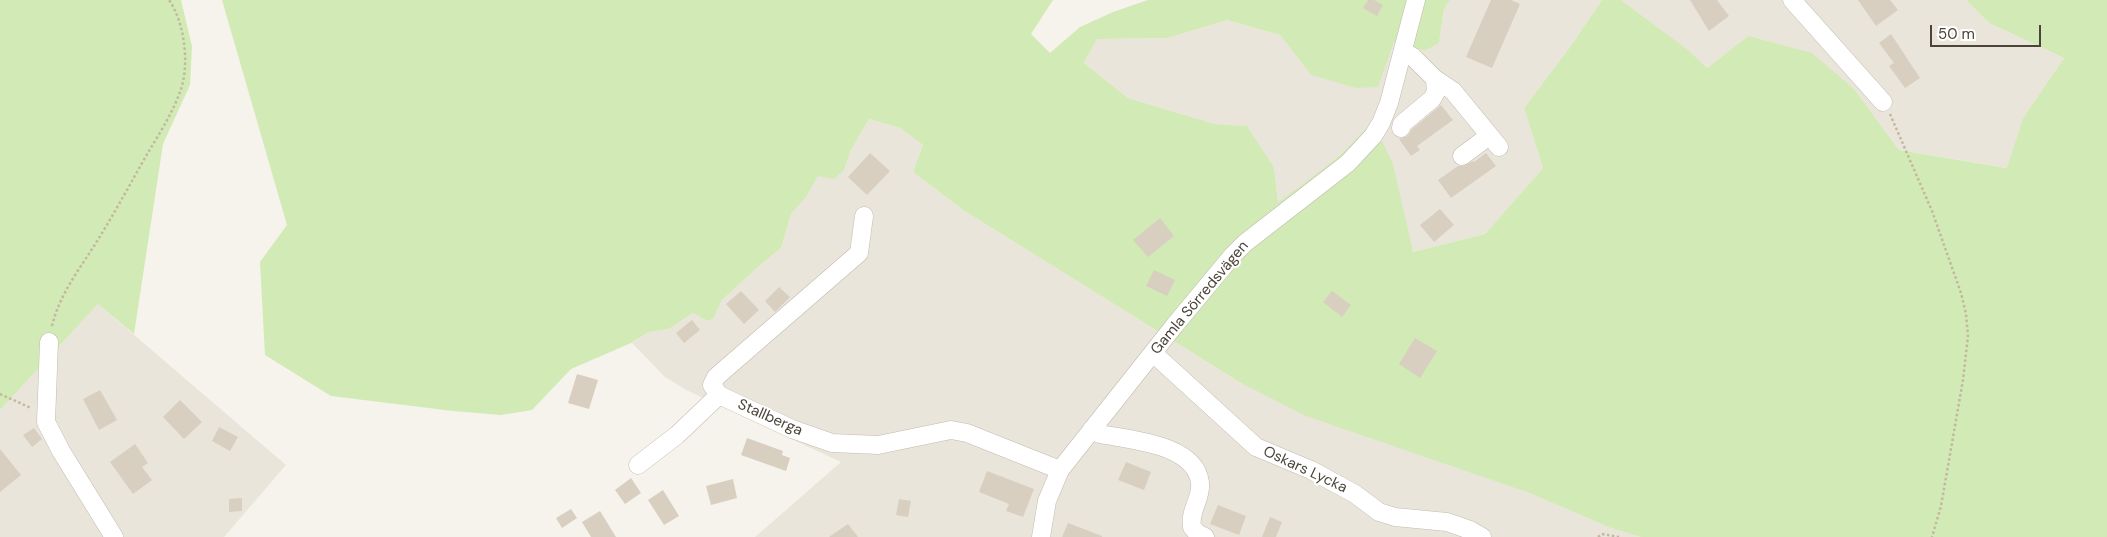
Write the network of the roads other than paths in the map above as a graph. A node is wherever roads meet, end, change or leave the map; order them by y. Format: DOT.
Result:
graph roads {
  1 [pos="1416,0"];
  2 [pos="1792,0"];
  3 [pos="1403,51"];
  4 [pos="1435,79"];
  5 [pos="1883,102"];
  6 [pos="1402,128"];
  7 [pos="1462,156"];
  8 [pos="864,216"];
  9 [pos="49,342"];
  10 [pos="1153,353"];
  11 [pos="719,395"];
  12 [pos="1092,429"];
  13 [pos="638,465"];
  14 [pos="1060,470"];
  15 [pos="114,537"];
  16 [pos="1041,537"];
  17 [pos="1205,537"];
  18 [pos="1482,537"];
  1 -- 3 [label="street, Gamla Sörredsvägen"];
  2 -- 5 [label="street"];
  3 -- 4 [label="street"];
  3 -- 10 [label="street, Gamla Sörredsvägen"];
  4 -- 6 [label="street"];
  4 -- 7 [label="street"];
  8 -- 11 [label="street, Stallberga"];
  9 -- 15 [label="street"];
  10 -- 12 [label="street, Gamla Sörredsvägen"];
  10 -- 18 [label="street, Oskars Lycka"];
  11 -- 13 [label="street"];
  11 -- 14 [label="street, Stallberga"];
  12 -- 14 [label="street, Gamla Sörredsvägen"];
  12 -- 17 [label="street"];
  14 -- 16 [label="street, Gamla Sörredsvägen"];
}
